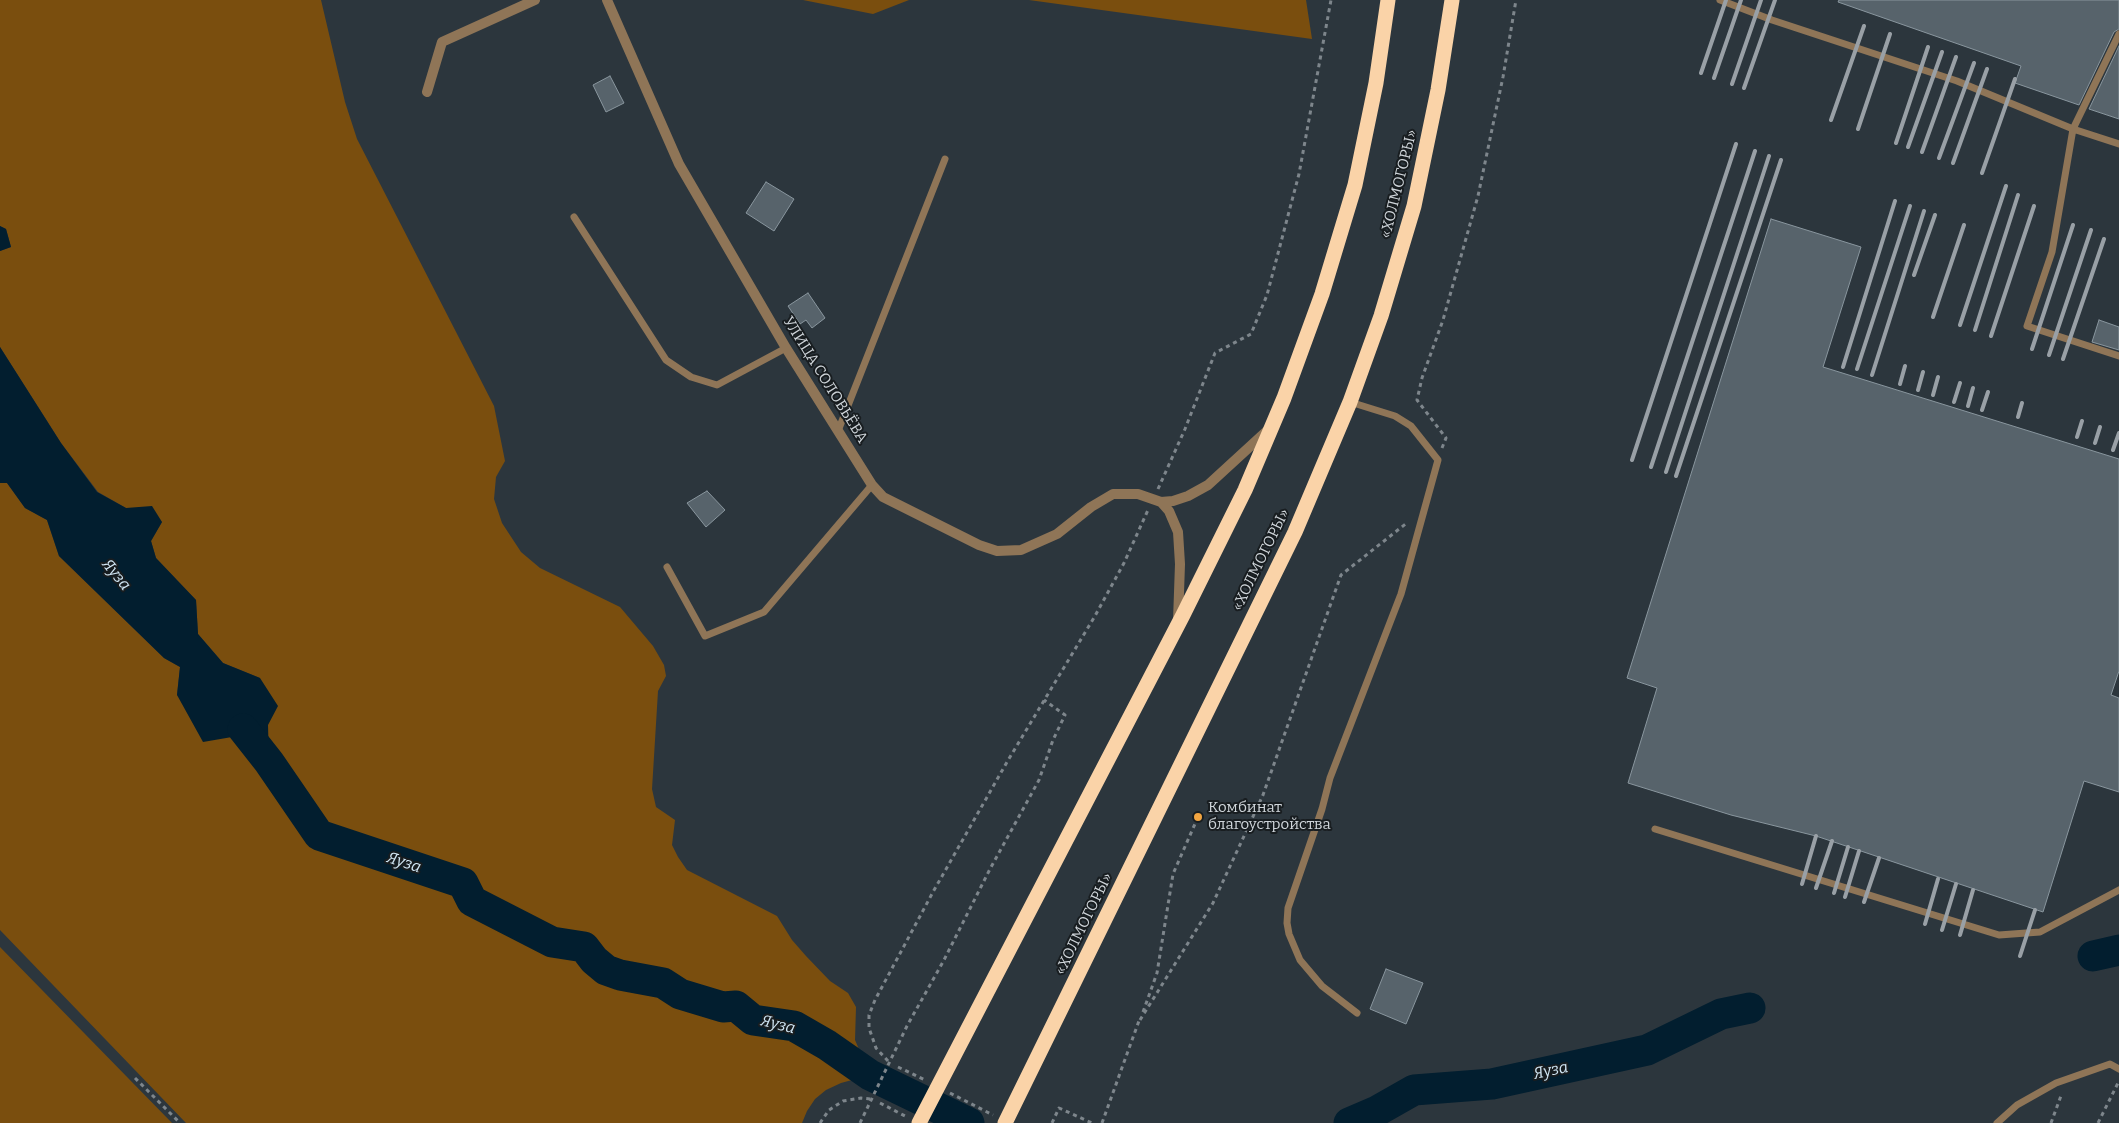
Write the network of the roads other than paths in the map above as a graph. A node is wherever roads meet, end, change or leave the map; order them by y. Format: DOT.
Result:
graph roads {
  1 [pos="535,0"];
  2 [pos="607,0"];
  3 [pos="1388,0"];
  4 [pos="1452,0"];
  5 [pos="1720,0"];
  6 [pos="1731,2"];
  7 [pos="2119,34"];
  8 [pos="427,92"];
  9 [pos="2073,129"];
  10 [pos="2119,144"];
  11 [pos="945,159"];
  12 [pos="574,218"];
  13 [pos="786,348"];
  14 [pos="2119,356"];
  15 [pos="1350,402"];
  16 [pos="1272,426"];
  17 [pos="838,431"];
  18 [pos="872,485"];
  19 [pos="1157,500"];
  20 [pos="667,567"];
  21 [pos="1177,626"];
  22 [pos="1655,828"];
  23 [pos="2119,890"];
  24 [pos="1357,1013"];
  25 [pos="2119,1069"];
  26 [pos="915,1121"];
  27 [pos="1005,1123"];
  28 [pos="1997,1123"];
  1 -- 8 [label="street"];
  2 -- 13 [label="street, УЛИЦА СОЛОВЬЁВА"];
  3 -- 16 [label="highway"];
  4 -- 15 [label="highway, «ХОЛМОГОРЫ»"];
  5 -- 6 [label="lane"];
  6 -- 9 [label="lane"];
  7 -- 9 [label="lane"];
  9 -- 10 [label="lane"];
  9 -- 14 [label="lane"];
  11 -- 17 [label="lane"];
  12 -- 13 [label="lane"];
  13 -- 17 [label="street, УЛИЦА СОЛОВЬЁВА"];
  15 -- 24 [label="lane"];
  15 -- 27 [label="highway, «ХОЛМОГОРЫ»"];
  16 -- 19 [label="street, УЛИЦА СОЛОВЬЁВА"];
  16 -- 21 [label="highway"];
  17 -- 18 [label="street, УЛИЦА СОЛОВЬЁВА"];
  18 -- 19 [label="street, УЛИЦА СОЛОВЬЁВА"];
  18 -- 20 [label="lane"];
  19 -- 21 [label="street"];
  21 -- 26 [label="highway"];
  22 -- 23 [label="lane"];
  25 -- 28 [label="lane"];
}
